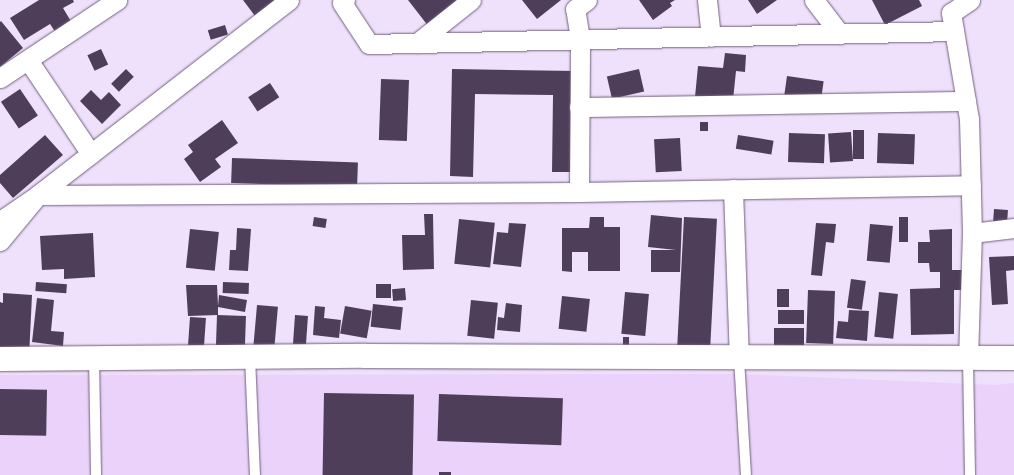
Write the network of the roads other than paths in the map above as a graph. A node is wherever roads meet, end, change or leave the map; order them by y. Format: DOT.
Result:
graph roads {
  1 [pos="289,0"];
  2 [pos="345,0"];
  3 [pos="471,0"];
  4 [pos="587,0"];
  5 [pos="707,0"];
  6 [pos="814,0"];
  7 [pos="970,0"];
  8 [pos="105,3"];
  9 [pos="948,15"];
  10 [pos="840,34"];
  11 [pos="711,36"];
  12 [pos="580,39"];
  13 [pos="416,43"];
  14 [pos="28,60"];
  15 [pos="0,78"];
  16 [pos="966,101"];
  17 [pos="579,107"];
  18 [pos="91,154"];
  19 [pos="971,185"];
  20 [pos="732,190"];
  21 [pos="578,192"];
  22 [pos="38,195"];
  23 [pos="0,221"];
  24 [pos="1014,228"];
  25 [pos="972,233"];
  26 [pos="0,241"];
  27 [pos="250,357"];
  28 [pos="94,358"];
  29 [pos="739,358"];
  30 [pos="1014,358"];
  31 [pos="0,359"];
  32 [pos="968,359"];
  33 [pos="96,475"];
  34 [pos="255,475"];
  35 [pos="746,475"];
  36 [pos="970,475"];
  1 -- 18 [label="street"];
  2 -- 13 [label="street"];
  3 -- 13 [label="street"];
  4 -- 12 [label="street"];
  5 -- 11 [label="street"];
  6 -- 10 [label="street"];
  7 -- 9 [label="street"];
  8 -- 14 [label="street"];
  9 -- 10 [label="street"];
  9 -- 16 [label="street"];
  10 -- 11 [label="street"];
  11 -- 12 [label="street"];
  12 -- 13 [label="street"];
  12 -- 17 [label="street"];
  14 -- 15 [label="street"];
  14 -- 18 [label="street"];
  16 -- 17 [label="street"];
  16 -- 19 [label="street"];
  17 -- 21 [label="street"];
  18 -- 22 [label="street"];
  19 -- 20 [label="street"];
  19 -- 25 [label="street"];
  20 -- 21 [label="street"];
  20 -- 29 [label="street"];
  21 -- 22 [label="street"];
  22 -- 23 [label="street"];
  22 -- 26 [label="street"];
  24 -- 25 [label="street"];
  25 -- 32 [label="street"];
  27 -- 28 [label="street"];
  27 -- 29 [label="street"];
  27 -- 34 [label="lane"];
  28 -- 31 [label="street"];
  28 -- 33 [label="lane"];
  29 -- 32 [label="street"];
  29 -- 35 [label="lane"];
  30 -- 32 [label="street"];
  32 -- 36 [label="lane"];
}
